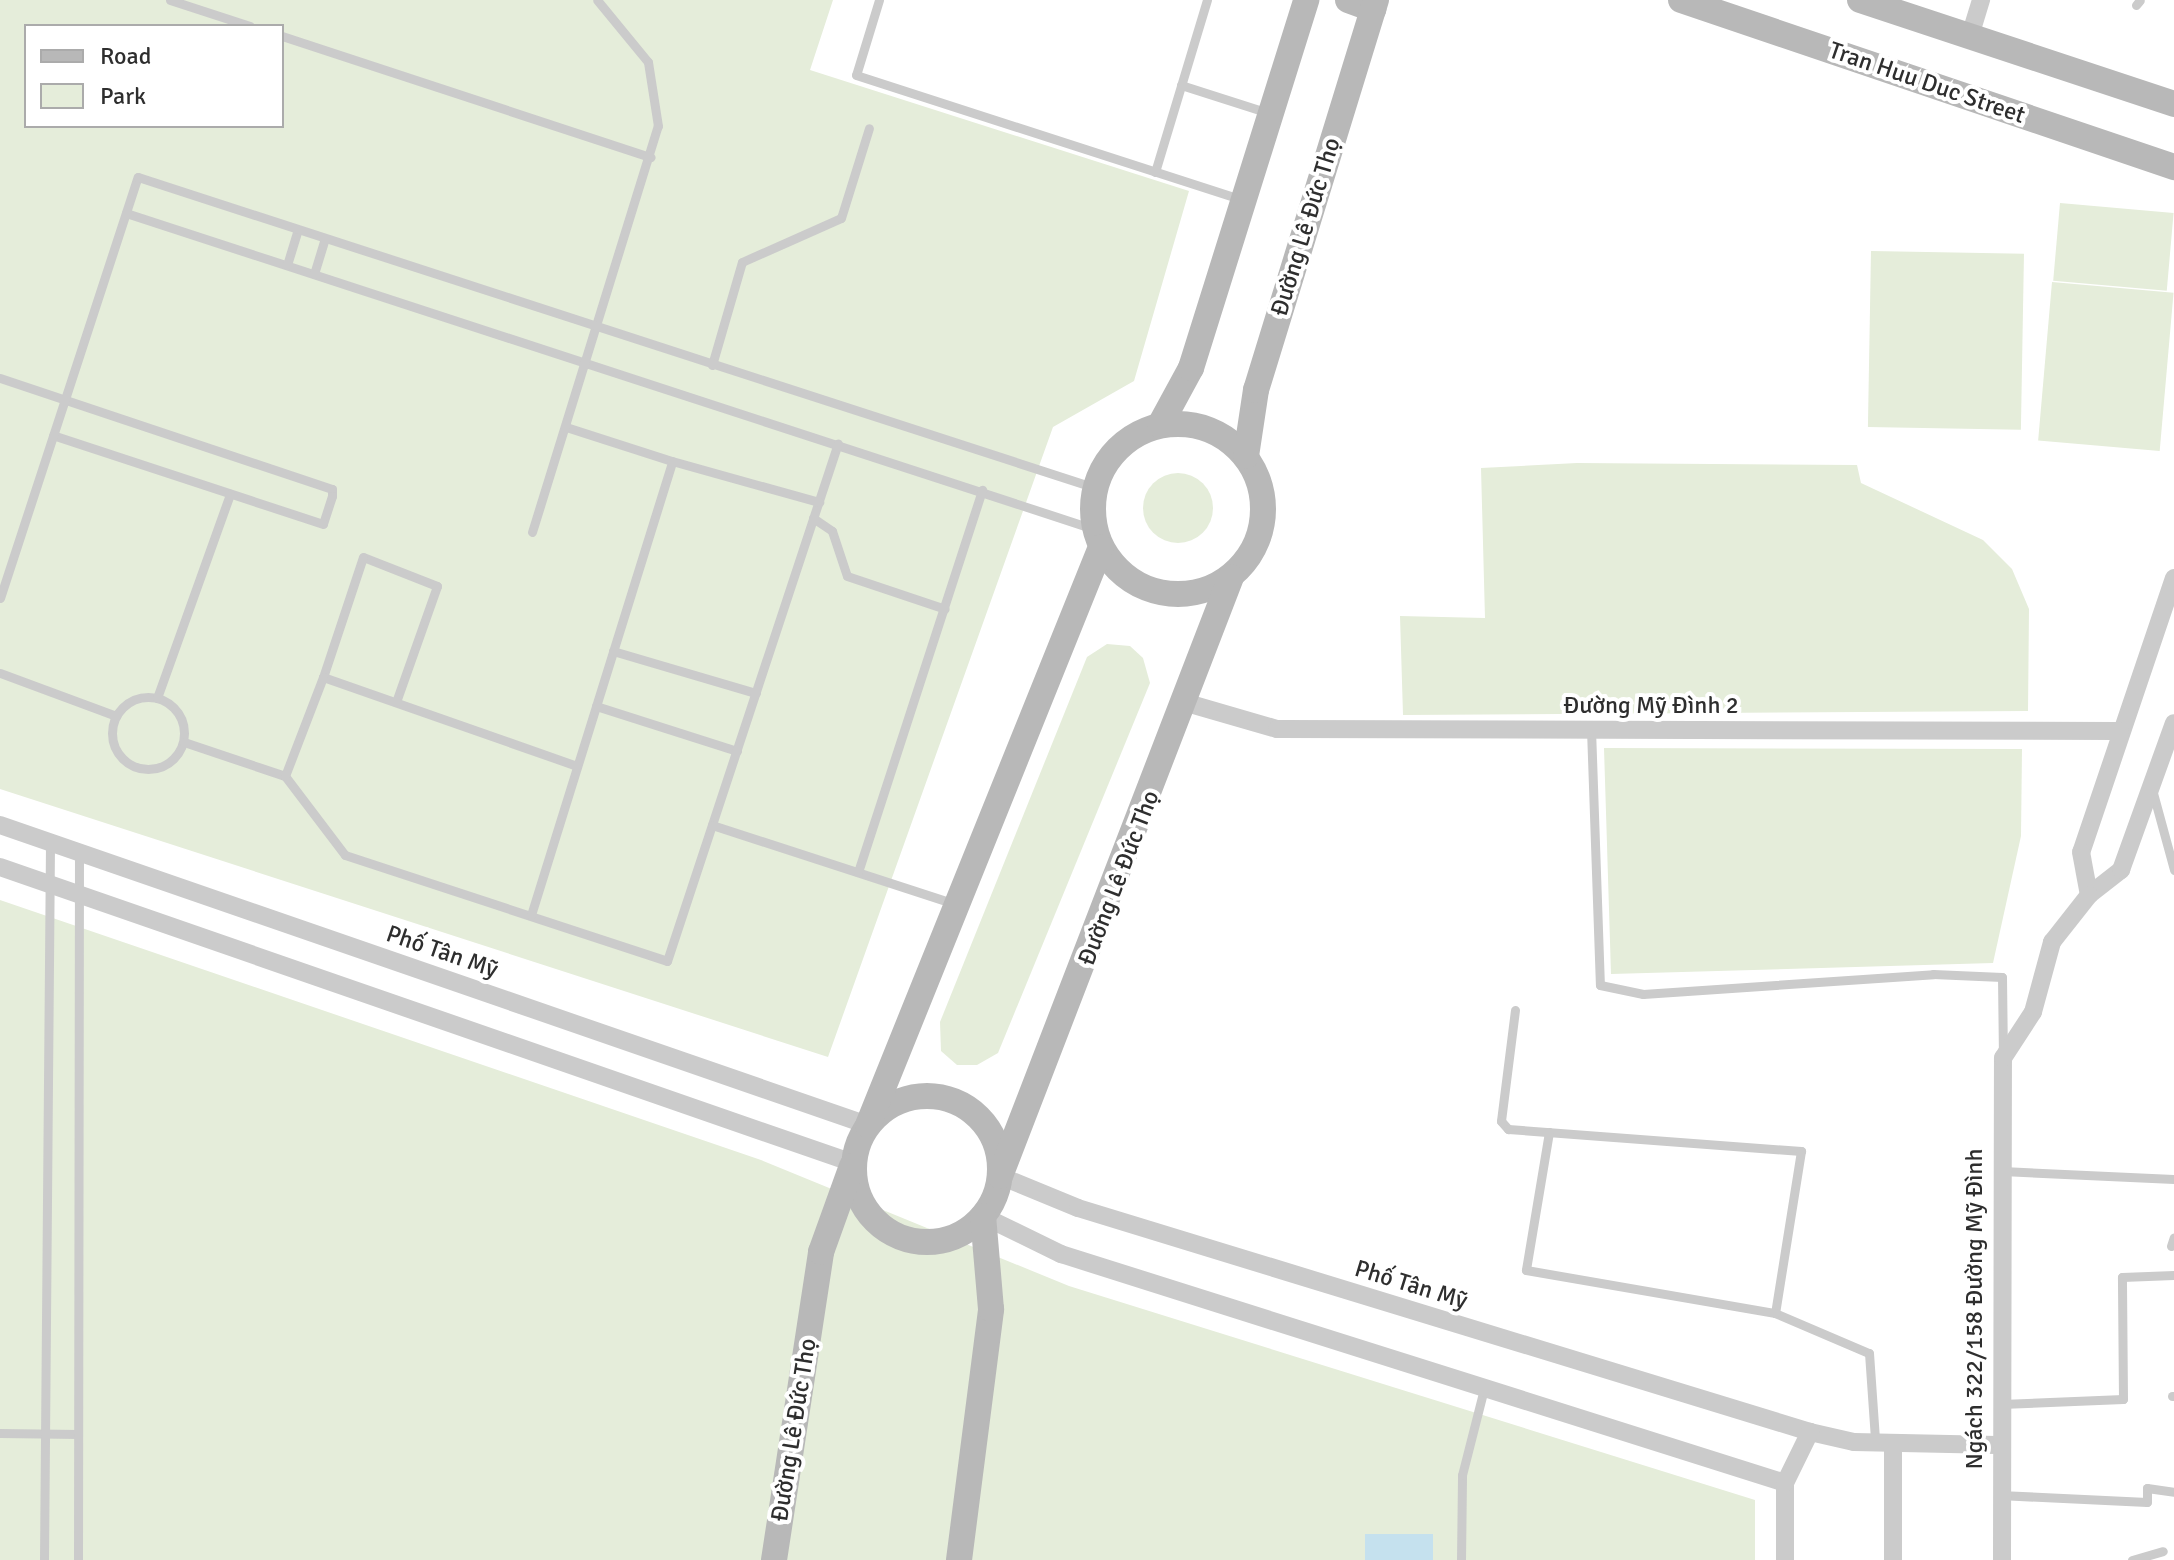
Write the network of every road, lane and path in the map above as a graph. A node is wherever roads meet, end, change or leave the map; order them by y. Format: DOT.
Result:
graph roads {
  1 [pos="170,0"];
  2 [pos="597,0"];
  3 [pos="879,0"];
  4 [pos="1207,0"];
  5 [pos="1348,0"];
  6 [pos="1681,0"];
  7 [pos="1860,0"];
  8 [pos="1981,0"];
  9 [pos="1305,1"];
  10 [pos="1377,3"];
  11 [pos="244,24"];
  12 [pos="1970,36"];
  13 [pos="284,37"];
  14 [pos="1181,85"];
  15 [pos="2174,104"];
  16 [pos="1270,113"];
  17 [pos="869,128"];
  18 [pos="651,157"];
  19 [pos="2174,167"];
  20 [pos="1155,172"];
  21 [pos="1242,200"];
  22 [pos="126,213"];
  23 [pos="298,230"];
  24 [pos="325,239"];
  25 [pos="287,265"];
  26 [pos="314,274"];
  27 [pos="597,329"];
  28 [pos="587,362"];
  29 [pos="712,365"];
  30 [pos="0,378"];
  31 [pos="65,399"];
  32 [pos="1160,425"];
  33 [pos="566,427"];
  34 [pos="53,435"];
  35 [pos="838,443"];
  36 [pos="1246,456"];
  37 [pos="672,461"];
  38 [pos="1096,488"];
  39 [pos="982,490"];
  40 [pos="230,494"];
  41 [pos="819,502"];
  42 [pos="813,518"];
  43 [pos="532,532"];
  44 [pos="1098,538"];
  45 [pos="1231,577"];
  46 [pos="2174,578"];
  47 [pos="0,598"];
  48 [pos="945,609"];
  49 [pos="613,651"];
  50 [pos="0,673"];
  51 [pos="323,677"];
  52 [pos="756,693"];
  53 [pos="157,698"];
  54 [pos="396,702"];
  55 [pos="1187,703"];
  56 [pos="596,706"];
  57 [pos="116,716"];
  58 [pos="1591,729"];
  59 [pos="2173,729"];
  60 [pos="2120,731"];
  61 [pos="184,742"];
  62 [pos="737,751"];
  63 [pos="577,766"];
  64 [pos="285,776"];
  65 [pos="2152,790"];
  66 [pos="0,825"];
  67 [pos="712,825"];
  68 [pos="50,842"];
  69 [pos="79,852"];
  70 [pos="0,867"];
  71 [pos="2174,870"];
  72 [pos="858,872"];
  73 [pos="48,884"];
  74 [pos="77,894"];
  75 [pos="2089,895"];
  76 [pos="958,905"];
  77 [pos="531,915"];
  78 [pos="1515,1010"];
  79 [pos="2003,1058"];
  80 [pos="868,1125"];
  81 [pos="1549,1132"];
  82 [pos="853,1163"];
  83 [pos="1998,1170"];
  84 [pos="1000,1176"];
  85 [pos="2174,1179"];
  86 [pos="983,1216"];
  87 [pos="2174,1275"];
  88 [pos="1775,1313"];
  89 [pos="1484,1389"];
  90 [pos="2001,1404"];
  91 [pos="1810,1432"];
  92 [pos="0,1433"];
  93 [pos="44,1434"];
  94 [pos="78,1434"];
  95 [pos="1875,1439"];
  96 [pos="1893,1444"];
  97 [pos="1997,1445"];
  98 [pos="1785,1483"];
  99 [pos="2174,1492"];
  100 [pos="1999,1495"];
  101 [pos="2163,1551"];
  102 [pos="44,1560"];
  103 [pos="78,1560"];
  104 [pos="774,1560"];
  105 [pos="959,1560"];
  106 [pos="1461,1560"];
  107 [pos="1785,1560"];
  108 [pos="1893,1560"];
  109 [pos="2002,1560"];
  110 [pos="2132,1560"];
  1 -- 11 [label="lane"];
  2 -- 18 [label="lane"];
  3 -- 20 [label="lane"];
  4 -- 14 [label="lane"];
  5 -- 10 [label="main road"];
  6 -- 19 [label="main road, Tran Huu Duc Street"];
  7 -- 12 [label="main road"];
  8 -- 12 [label="street"];
  9 -- 16 [label="main road"];
  10 -- 36 [label="main road, Đường Lê Đức Thọ"];
  12 -- 15 [label="main road"];
  13 -- 18 [label="lane"];
  14 -- 16 [label="lane"];
  14 -- 20 [label="lane"];
  16 -- 21 [label="main road"];
  17 -- 29 [label="lane"];
  18 -- 27 [label="lane"];
  20 -- 21 [label="lane"];
  21 -- 32 [label="main road"];
  22 -- 23 [label="lane"];
  22 -- 25 [label="lane"];
  22 -- 31 [label="lane"];
  23 -- 24 [label="lane"];
  23 -- 25 [label="lane"];
  24 -- 26 [label="lane"];
  24 -- 27 [label="lane"];
  25 -- 26 [label="lane"];
  26 -- 28 [label="lane"];
  27 -- 28 [label="lane"];
  27 -- 29 [label="lane"];
  28 -- 33 [label="lane"];
  28 -- 35 [label="lane"];
  29 -- 38 [label="lane"];
  30 -- 31 [label="lane"];
  31 -- 34 [label="lane"];
  31 -- 40 [label="lane"];
  32 -- 36 [label="main road"];
  32 -- 38 [label="main road"];
  33 -- 37 [label="lane"];
  33 -- 43 [label="lane"];
  34 -- 40 [label="lane"];
  34 -- 47 [label="lane"];
  35 -- 39 [label="lane"];
  35 -- 41 [label="lane"];
  36 -- 45 [label="main road"];
  37 -- 41 [label="lane"];
  37 -- 49 [label="lane"];
  38 -- 44 [label="main road"];
  39 -- 44 [label="lane"];
  39 -- 48 [label="lane"];
  40 -- 53 [label="lane"];
  41 -- 42 [label="lane"];
  42 -- 48 [label="lane"];
  42 -- 52 [label="lane"];
  44 -- 45 [label="main road"];
  44 -- 76 [label="main road"];
  45 -- 55 [label="main road, Đường Lê Đức Thọ"];
  46 -- 60 [label="street"];
  48 -- 72 [label="lane"];
  49 -- 52 [label="lane"];
  49 -- 56 [label="lane"];
  50 -- 57 [label="lane"];
  51 -- 54 [label="lane"];
  51 -- 54 [label="lane"];
  51 -- 64 [label="lane"];
  52 -- 62 [label="lane"];
  53 -- 57 [label="lane"];
  53 -- 61 [label="lane"];
  54 -- 63 [label="lane"];
  55 -- 58 [label="street, Đường Mỹ Đình 2"];
  55 -- 84 [label="main road, Đường Lê Đức Thọ"];
  56 -- 62 [label="lane"];
  56 -- 63 [label="lane"];
  57 -- 61 [label="lane"];
  58 -- 60 [label="street, Đường Mỹ Đình 2"];
  58 -- 79 [label="lane"];
  59 -- 65 [label="street"];
  60 -- 75 [label="street"];
  61 -- 64 [label="lane"];
  62 -- 67 [label="lane"];
  63 -- 77 [label="lane"];
  64 -- 77 [label="lane"];
  65 -- 71 [label="lane"];
  65 -- 75 [label="street"];
  66 -- 68 [label="street, Phố Tân Mỹ"];
  67 -- 72 [label="lane"];
  67 -- 77 [label="lane"];
  68 -- 69 [label="street, Phố Tân Mỹ"];
  68 -- 73 [label="lane"];
  69 -- 74 [label="lane"];
  69 -- 80 [label="street, Phố Tân Mỹ"];
  70 -- 73 [label="street"];
  72 -- 76 [label="lane"];
  73 -- 74 [label="street"];
  73 -- 93 [label="lane"];
  74 -- 82 [label="street"];
  74 -- 94 [label="lane"];
  75 -- 79 [label="street"];
  76 -- 80 [label="main road"];
  78 -- 81 [label="lane"];
  79 -- 83 [label="street, Ngách 322/158 Đường Mỹ Đình"];
  80 -- 82 [label="main road"];
  80 -- 84 [label="main road"];
  81 -- 88 [label="lane"];
  81 -- 88 [label="lane"];
  82 -- 86 [label="main road"];
  82 -- 104 [label="main road, Đường Lê Đức Thọ"];
  83 -- 85 [label="lane"];
  83 -- 90 [label="street, Ngách 322/158 Đường Mỹ Đình"];
  84 -- 86 [label="main road"];
  84 -- 91 [label="street, Phố Tân Mỹ"];
  86 -- 89 [label="street"];
  86 -- 105 [label="main road"];
  87 -- 90 [label="lane"];
  88 -- 95 [label="lane"];
  89 -- 98 [label="street"];
  89 -- 106 [label="lane"];
  90 -- 97 [label="street, Ngách 322/158 Đường Mỹ Đình"];
  91 -- 95 [label="street, Phố Tân Mỹ"];
  91 -- 98 [label="street"];
  92 -- 93 [label="lane"];
  93 -- 94 [label="lane"];
  93 -- 102 [label="lane"];
  94 -- 103 [label="lane"];
  95 -- 96 [label="street, Phố Tân Mỹ"];
  96 -- 97 [label="street, Phố Tân Mỹ"];
  96 -- 108 [label="street"];
  97 -- 100 [label="street, Ngách 322/158 Đường Mỹ Đình"];
  98 -- 107 [label="street"];
  99 -- 100 [label="lane"];
  100 -- 109 [label="street, Ngách 322/158 Đường Mỹ Đình"];
  101 -- 110 [label="lane"];
}
